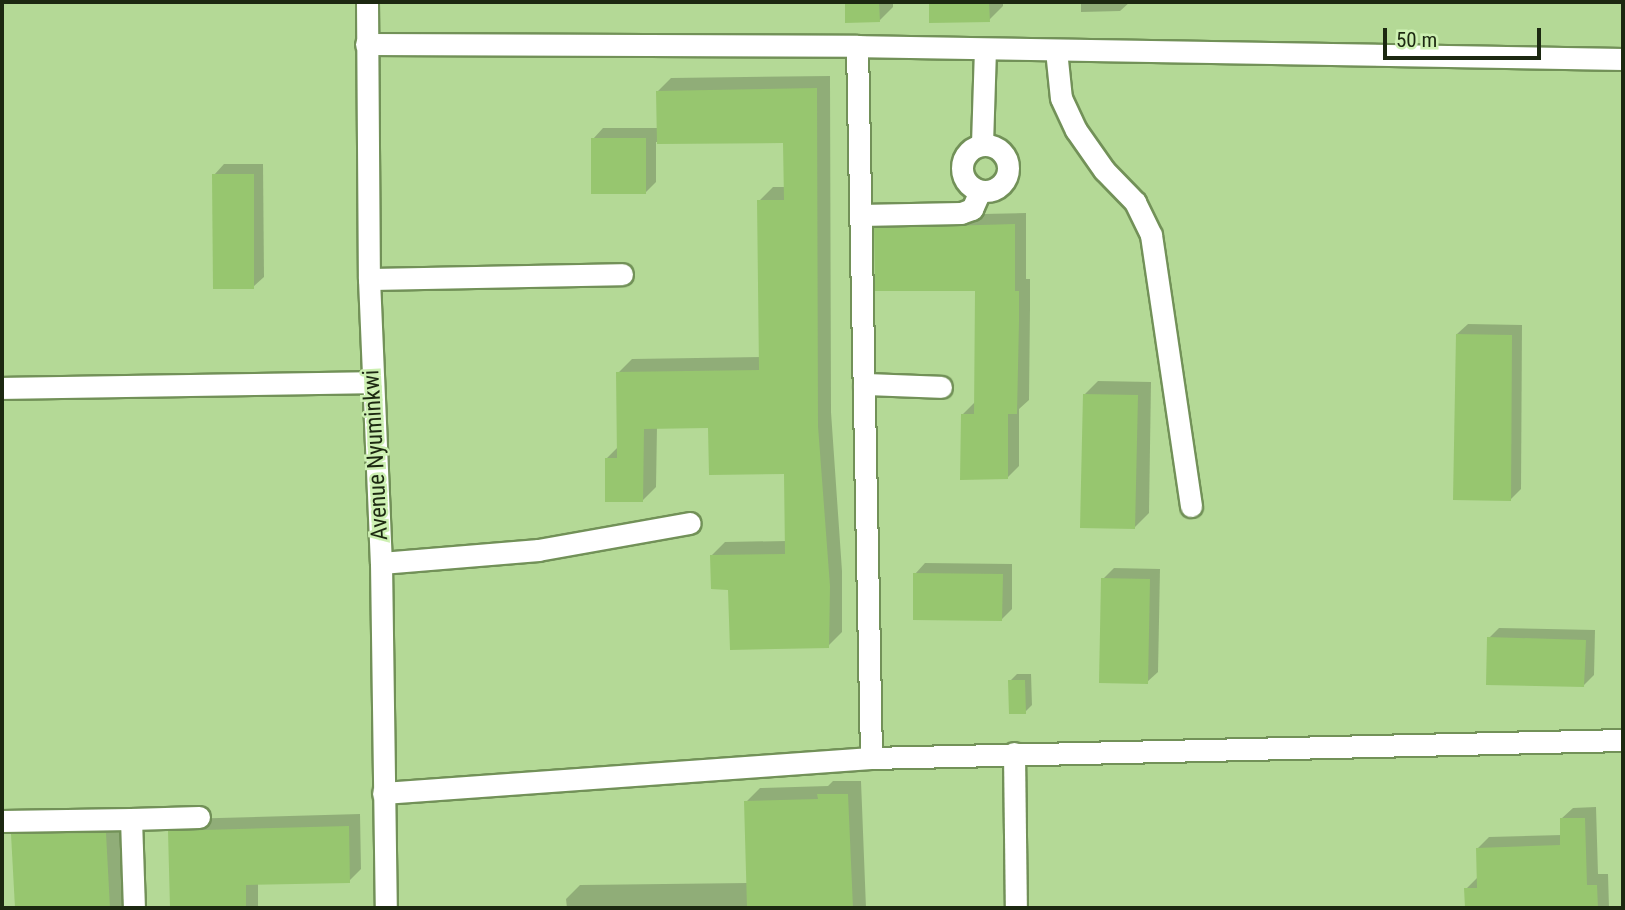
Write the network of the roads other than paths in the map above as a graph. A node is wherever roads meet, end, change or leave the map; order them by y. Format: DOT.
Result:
graph roads {
  1 [pos="366,2"];
  2 [pos="366,44"];
  3 [pos="857,46"];
  4 [pos="985,49"];
  5 [pos="1056,50"];
  6 [pos="1623,59"];
  7 [pos="982,144"];
  8 [pos="980,191"];
  9 [pos="860,215"];
  10 [pos="622,274"];
  11 [pos="369,279"];
  12 [pos="372,382"];
  13 [pos="864,384"];
  14 [pos="941,387"];
  15 [pos="2,388"];
  16 [pos="1191,506"];
  17 [pos="691,523"];
  18 [pos="381,563"];
  19 [pos="1623,740"];
  20 [pos="1014,754"];
  21 [pos="871,758"];
  22 [pos="383,793"];
  23 [pos="199,817"];
  24 [pos="131,819"];
  25 [pos="2,821"];
  26 [pos="134,908"];
  27 [pos="386,908"];
  28 [pos="1016,908"];
  1 -- 2 [label="lane, Avenue Nyuminkwi"];
  2 -- 3 [label="lane"];
  2 -- 11 [label="lane, Avenue Nyuminkwi"];
  3 -- 4 [label="lane"];
  3 -- 9 [label="lane"];
  4 -- 5 [label="lane"];
  4 -- 7 [label="lane"];
  5 -- 6 [label="lane"];
  5 -- 16 [label="lane"];
  7 -- 8 [label="lane"];
  7 -- 8 [label="lane"];
  8 -- 9 [label="lane"];
  9 -- 13 [label="lane"];
  10 -- 11 [label="lane"];
  11 -- 12 [label="lane, Avenue Nyuminkwi"];
  12 -- 15 [label="lane"];
  12 -- 18 [label="lane, Avenue Nyuminkwi"];
  13 -- 14 [label="lane"];
  13 -- 21 [label="lane"];
  17 -- 18 [label="lane"];
  18 -- 22 [label="lane, Avenue Nyuminkwi"];
  19 -- 20 [label="lane"];
  20 -- 21 [label="lane"];
  20 -- 28 [label="lane"];
  21 -- 22 [label="lane"];
  22 -- 27 [label="lane, Avenue Nyuminkwi"];
  23 -- 24 [label="lane"];
  24 -- 25 [label="lane"];
  24 -- 26 [label="lane"];
}
